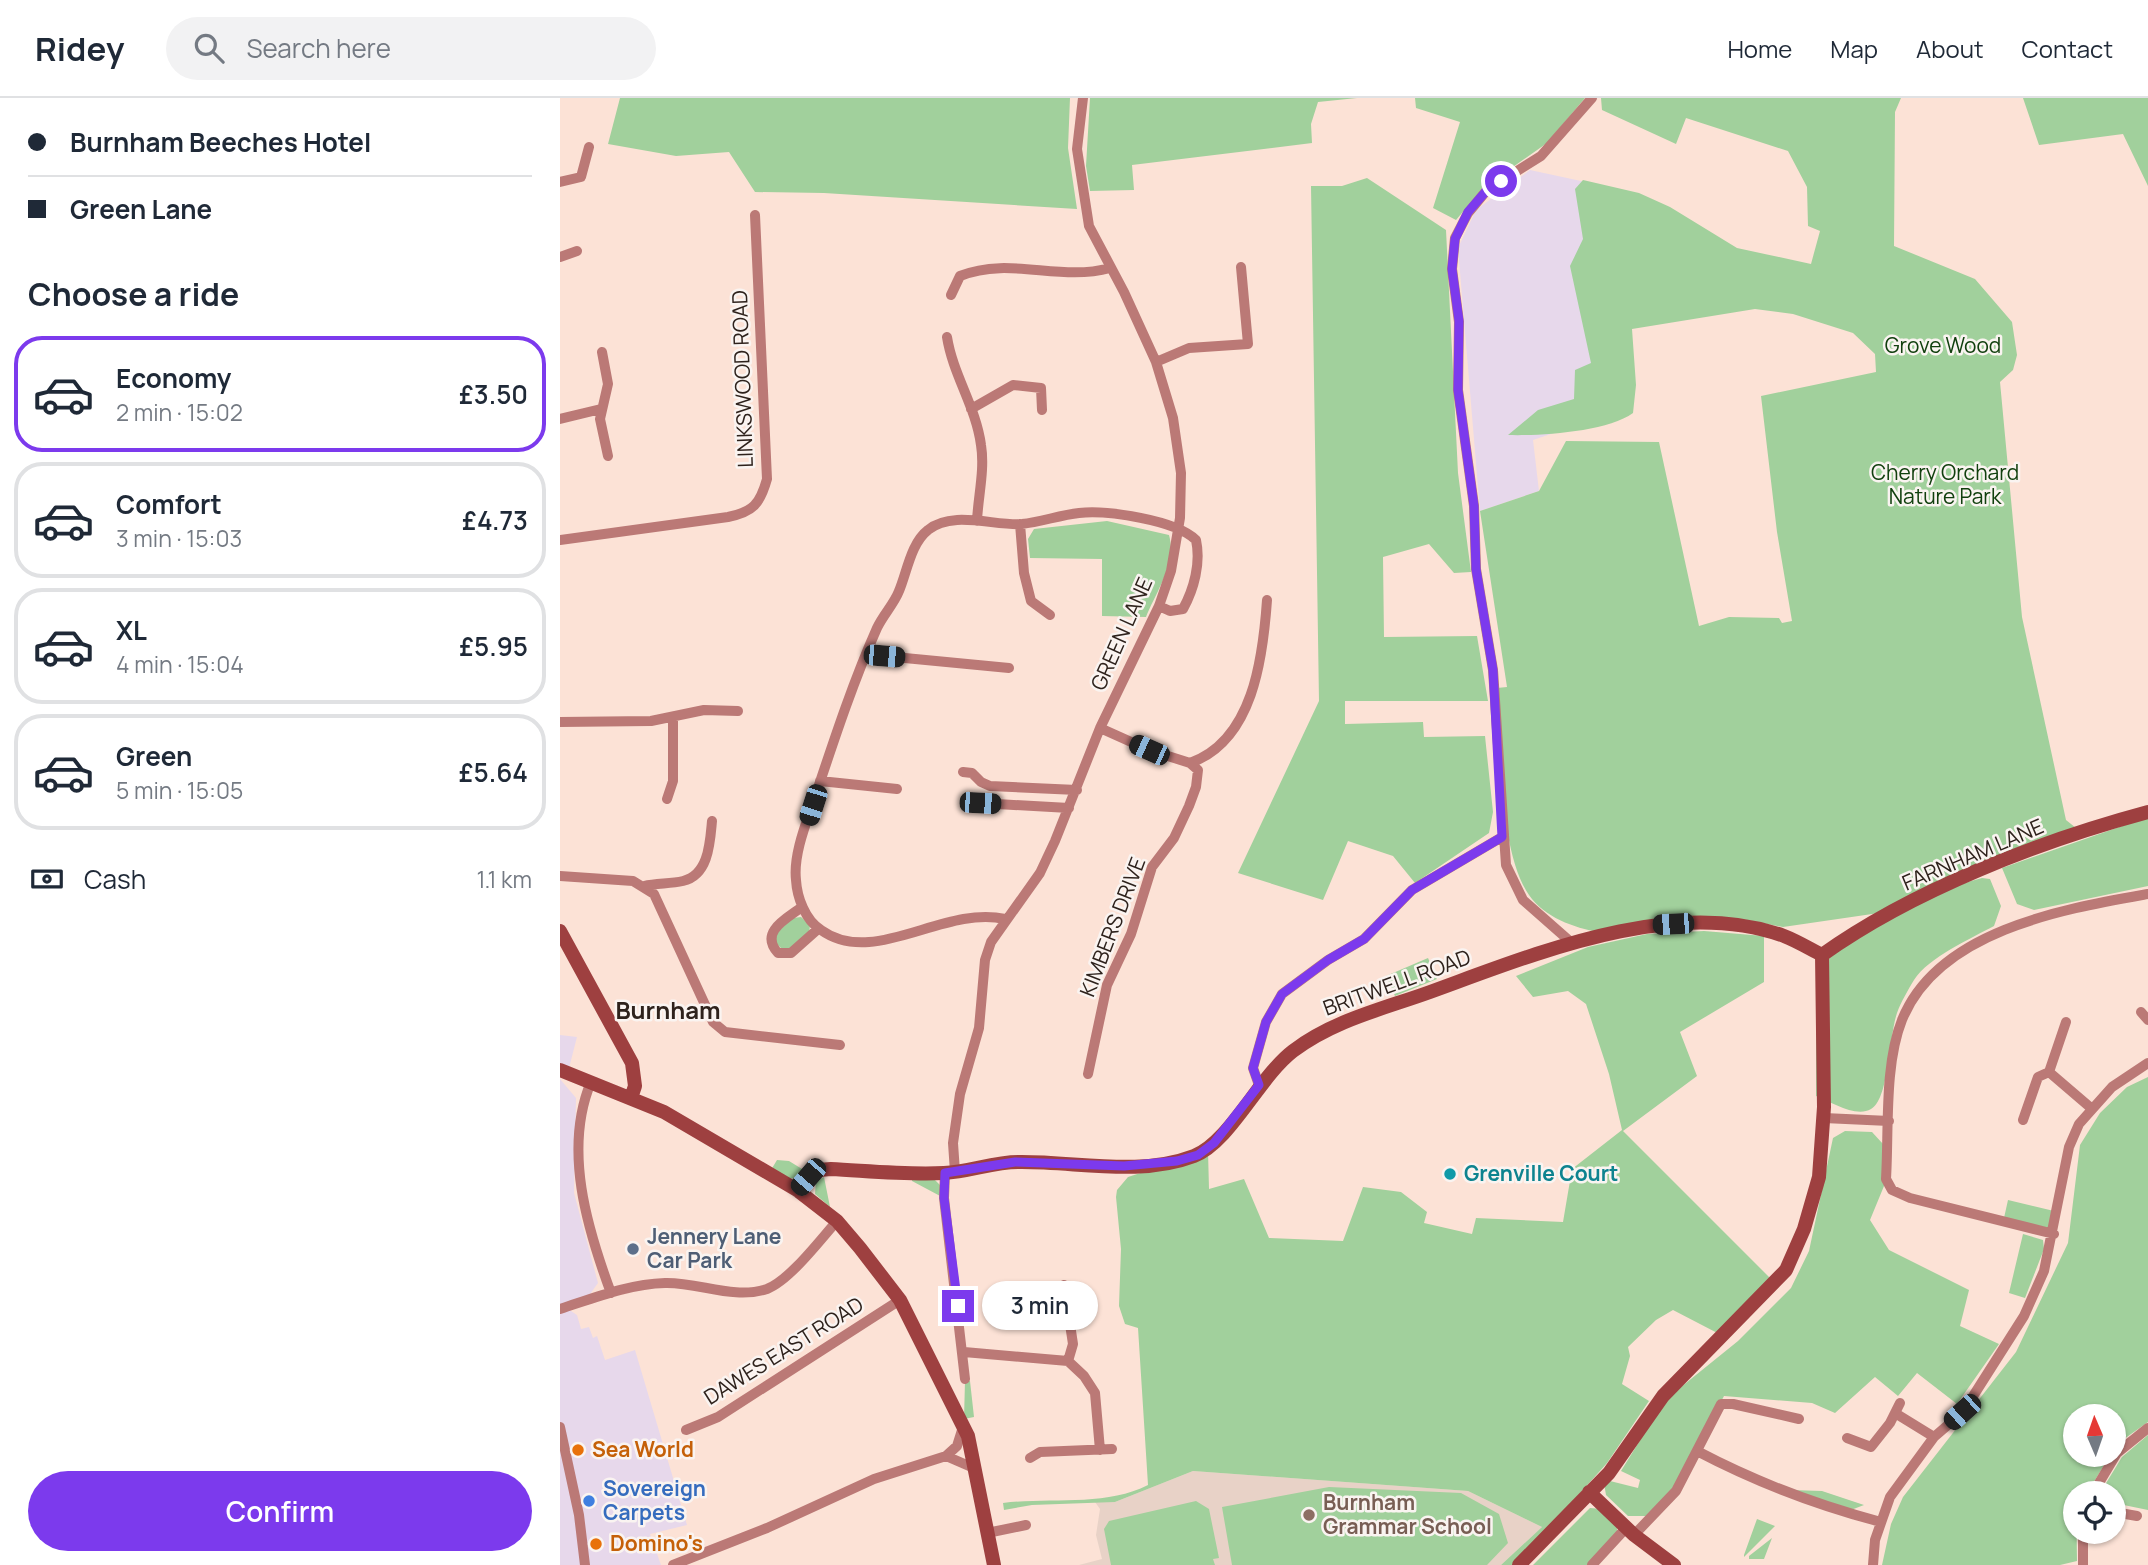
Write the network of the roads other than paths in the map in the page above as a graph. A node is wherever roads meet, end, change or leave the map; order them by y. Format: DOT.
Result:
graph roads {
  1 [pos="1083,98"];
  2 [pos="1592,98"];
  3 [pos="589,147"];
  4 [pos="560,182"];
  5 [pos="755,215"];
  6 [pos="577,251"];
  7 [pos="560,257"];
  8 [pos="1241,267"];
  9 [pos="1110,268"];
  10 [pos="951,295"];
  11 [pos="947,337"];
  12 [pos="602,352"];
  13 [pos="1156,362"];
  14 [pos="601,409"];
  15 [pos="971,409"];
  16 [pos="1042,410"];
  17 [pos="560,419"];
  18 [pos="608,456"];
  19 [pos="977,522"];
  20 [pos="1020,524"];
  21 [pos="1178,528"];
  22 [pos="560,540"];
  23 [pos="1267,600"];
  24 [pos="1159,606"];
  25 [pos="1050,615"];
  26 [pos="868,652"];
  27 [pos="1009,668"];
  28 [pos="738,711"];
  29 [pos="673,718"];
  30 [pos="560,722"];
  31 [pos="1100,728"];
  32 [pos="1190,763"];
  33 [pos="963,772"];
  34 [pos="820,781"];
  35 [pos="897,789"];
  36 [pos="1077,790"];
  37 [pos="667,799"];
  38 [pos="980,803"];
  39 [pos="1069,808"];
  40 [pos="2148,813"];
  41 [pos="712,821"];
  42 [pos="1502,837"];
  43 [pos="560,876"];
  44 [pos="644,886"];
  45 [pos="2148,894"];
  46 [pos="802,908"];
  47 [pos="1005,919"];
  48 [pos="818,929"];
  49 [pos="560,931"];
  50 [pos="1573,944"];
  51 [pos="1822,955"];
  52 [pos="2066,1022"];
  53 [pos="840,1045"];
  54 [pos="2148,1063"];
  55 [pos="560,1070"];
  56 [pos="2049,1072"];
  57 [pos="1088,1074"];
  58 [pos="591,1082"];
  59 [pos="1259,1085"];
  60 [pos="631,1098"];
  61 [pos="2091,1108"];
  62 [pos="1824,1118"];
  63 [pos="2023,1120"];
  64 [pos="1889,1121"];
  65 [pos="950,1172"];
  66 [pos="797,1190"];
  67 [pos="837,1222"];
  68 [pos="2054,1234"];
  69 [pos="1063,1286"];
  70 [pos="611,1293"];
  71 [pos="900,1300"];
  72 [pos="560,1309"];
  73 [pos="964,1352"];
  74 [pos="1068,1362"];
  75 [pos="965,1380"];
  76 [pos="1900,1403"];
  77 [pos="1895,1413"];
  78 [pos="1800,1419"];
  79 [pos="560,1427"];
  80 [pos="963,1427"];
  81 [pos="2148,1427"];
  82 [pos="687,1430"];
  83 [pos="1934,1437"];
  84 [pos="1847,1438"];
  85 [pos="1112,1449"];
  86 [pos="1100,1450"];
  87 [pos="1697,1451"];
  88 [pos="562,1452"];
  89 [pos="946,1456"];
  90 [pos="1030,1458"];
  91 [pos="976,1469"];
  92 [pos="2100,1481"];
  93 [pos="1589,1492"];
  94 [pos="2126,1514"];
  95 [pos="2137,1516"];
  96 [pos="1881,1522"];
  97 [pos="1026,1525"];
  98 [pos="1630,1532"];
  99 [pos="987,1533"];
  100 [pos="2083,1544"];
  101 [pos="585,1565"];
  102 [pos="673,1565"];
  103 [pos="994,1565"];
  104 [pos="1519,1565"];
  105 [pos="1592,1565"];
  106 [pos="1674,1565"];
  107 [pos="1873,1565"];
  108 [pos="2083,1565"];
  1 -- 9 [label="street, GREEN LANE"];
  2 -- 42 [label="street"];
  3 -- 4 [label="street"];
  5 -- 22 [label="street, LINKSWOOD ROAD"];
  6 -- 7 [label="street"];
  8 -- 13 [label="street"];
  9 -- 10 [label="street"];
  9 -- 13 [label="street, GREEN LANE"];
  11 -- 15 [label="street"];
  12 -- 14 [label="street"];
  13 -- 21 [label="street, GREEN LANE"];
  14 -- 17 [label="street"];
  14 -- 18 [label="street"];
  15 -- 16 [label="street"];
  15 -- 19 [label="street"];
  19 -- 20 [label="street"];
  19 -- 26 [label="street"];
  20 -- 21 [label="street"];
  20 -- 25 [label="street"];
  21 -- 24 [label="street, GREEN LANE"];
  21 -- 24 [label="street"];
  23 -- 32 [label="street"];
  24 -- 31 [label="street, GREEN LANE"];
  26 -- 27 [label="street"];
  26 -- 34 [label="street"];
  28 -- 29 [label="street"];
  29 -- 30 [label="street"];
  29 -- 37 [label="street"];
  31 -- 32 [label="street"];
  31 -- 36 [label="street, GREEN LANE"];
  32 -- 57 [label="street, KIMBERS DRIVE"];
  33 -- 36 [label="street"];
  34 -- 35 [label="street"];
  34 -- 46 [label="street"];
  36 -- 39 [label="street, GREEN LANE"];
  38 -- 39 [label="street"];
  39 -- 47 [label="street, GREEN LANE"];
  40 -- 51 [label="street, FARNHAM LANE"];
  41 -- 44 [label="street"];
  42 -- 50 [label="street"];
  42 -- 59 [label="street"];
  43 -- 44 [label="street"];
  44 -- 53 [label="street"];
  45 -- 64 [label="street"];
  46 -- 48 [label="street"];
  46 -- 48 [label="street"];
  47 -- 48 [label="street"];
  47 -- 65 [label="street, GREEN LANE"];
  49 -- 60 [label="street"];
  50 -- 51 [label="street, BRITWELL ROAD"];
  50 -- 59 [label="street, BRITWELL ROAD"];
  51 -- 62 [label="street"];
  52 -- 56 [label="street"];
  54 -- 61 [label="street"];
  55 -- 58 [label="street"];
  56 -- 61 [label="street"];
  56 -- 63 [label="street"];
  58 -- 60 [label="street"];
  58 -- 70 [label="street"];
  59 -- 65 [label="street, BRITWELL ROAD"];
  60 -- 66 [label="street"];
  61 -- 68 [label="street"];
  62 -- 64 [label="street"];
  62 -- 93 [label="street"];
  64 -- 68 [label="street"];
  65 -- 66 [label="street, BRITWELL ROAD"];
  65 -- 73 [label="street, GREEN LANE"];
  66 -- 67 [label="street"];
  67 -- 70 [label="street"];
  67 -- 71 [label="street"];
  68 -- 83 [label="street"];
  69 -- 74 [label="street"];
  70 -- 72 [label="street"];
  71 -- 80 [label="street"];
  71 -- 82 [label="street, DAWES EAST ROAD"];
  73 -- 74 [label="street"];
  73 -- 75 [label="street, GREEN LANE"];
  74 -- 86 [label="street"];
  76 -- 77 [label="street"];
  77 -- 83 [label="street"];
  77 -- 84 [label="street"];
  78 -- 87 [label="street"];
  79 -- 88 [label="street"];
  80 -- 89 [label="street"];
  80 -- 91 [label="street"];
  81 -- 92 [label="street"];
  83 -- 96 [label="street"];
  85 -- 86 [label="street"];
  86 -- 90 [label="street"];
  87 -- 96 [label="street"];
  87 -- 98 [label="street"];
  88 -- 101 [label="street"];
  89 -- 91 [label="street"];
  89 -- 102 [label="street"];
  91 -- 99 [label="street"];
  93 -- 98 [label="street"];
  93 -- 104 [label="street"];
  94 -- 95 [label="street"];
  96 -- 107 [label="street"];
  97 -- 99 [label="street"];
  98 -- 105 [label="street"];
  98 -- 106 [label="street"];
  99 -- 103 [label="street"];
  100 -- 108 [label="street"];
}
